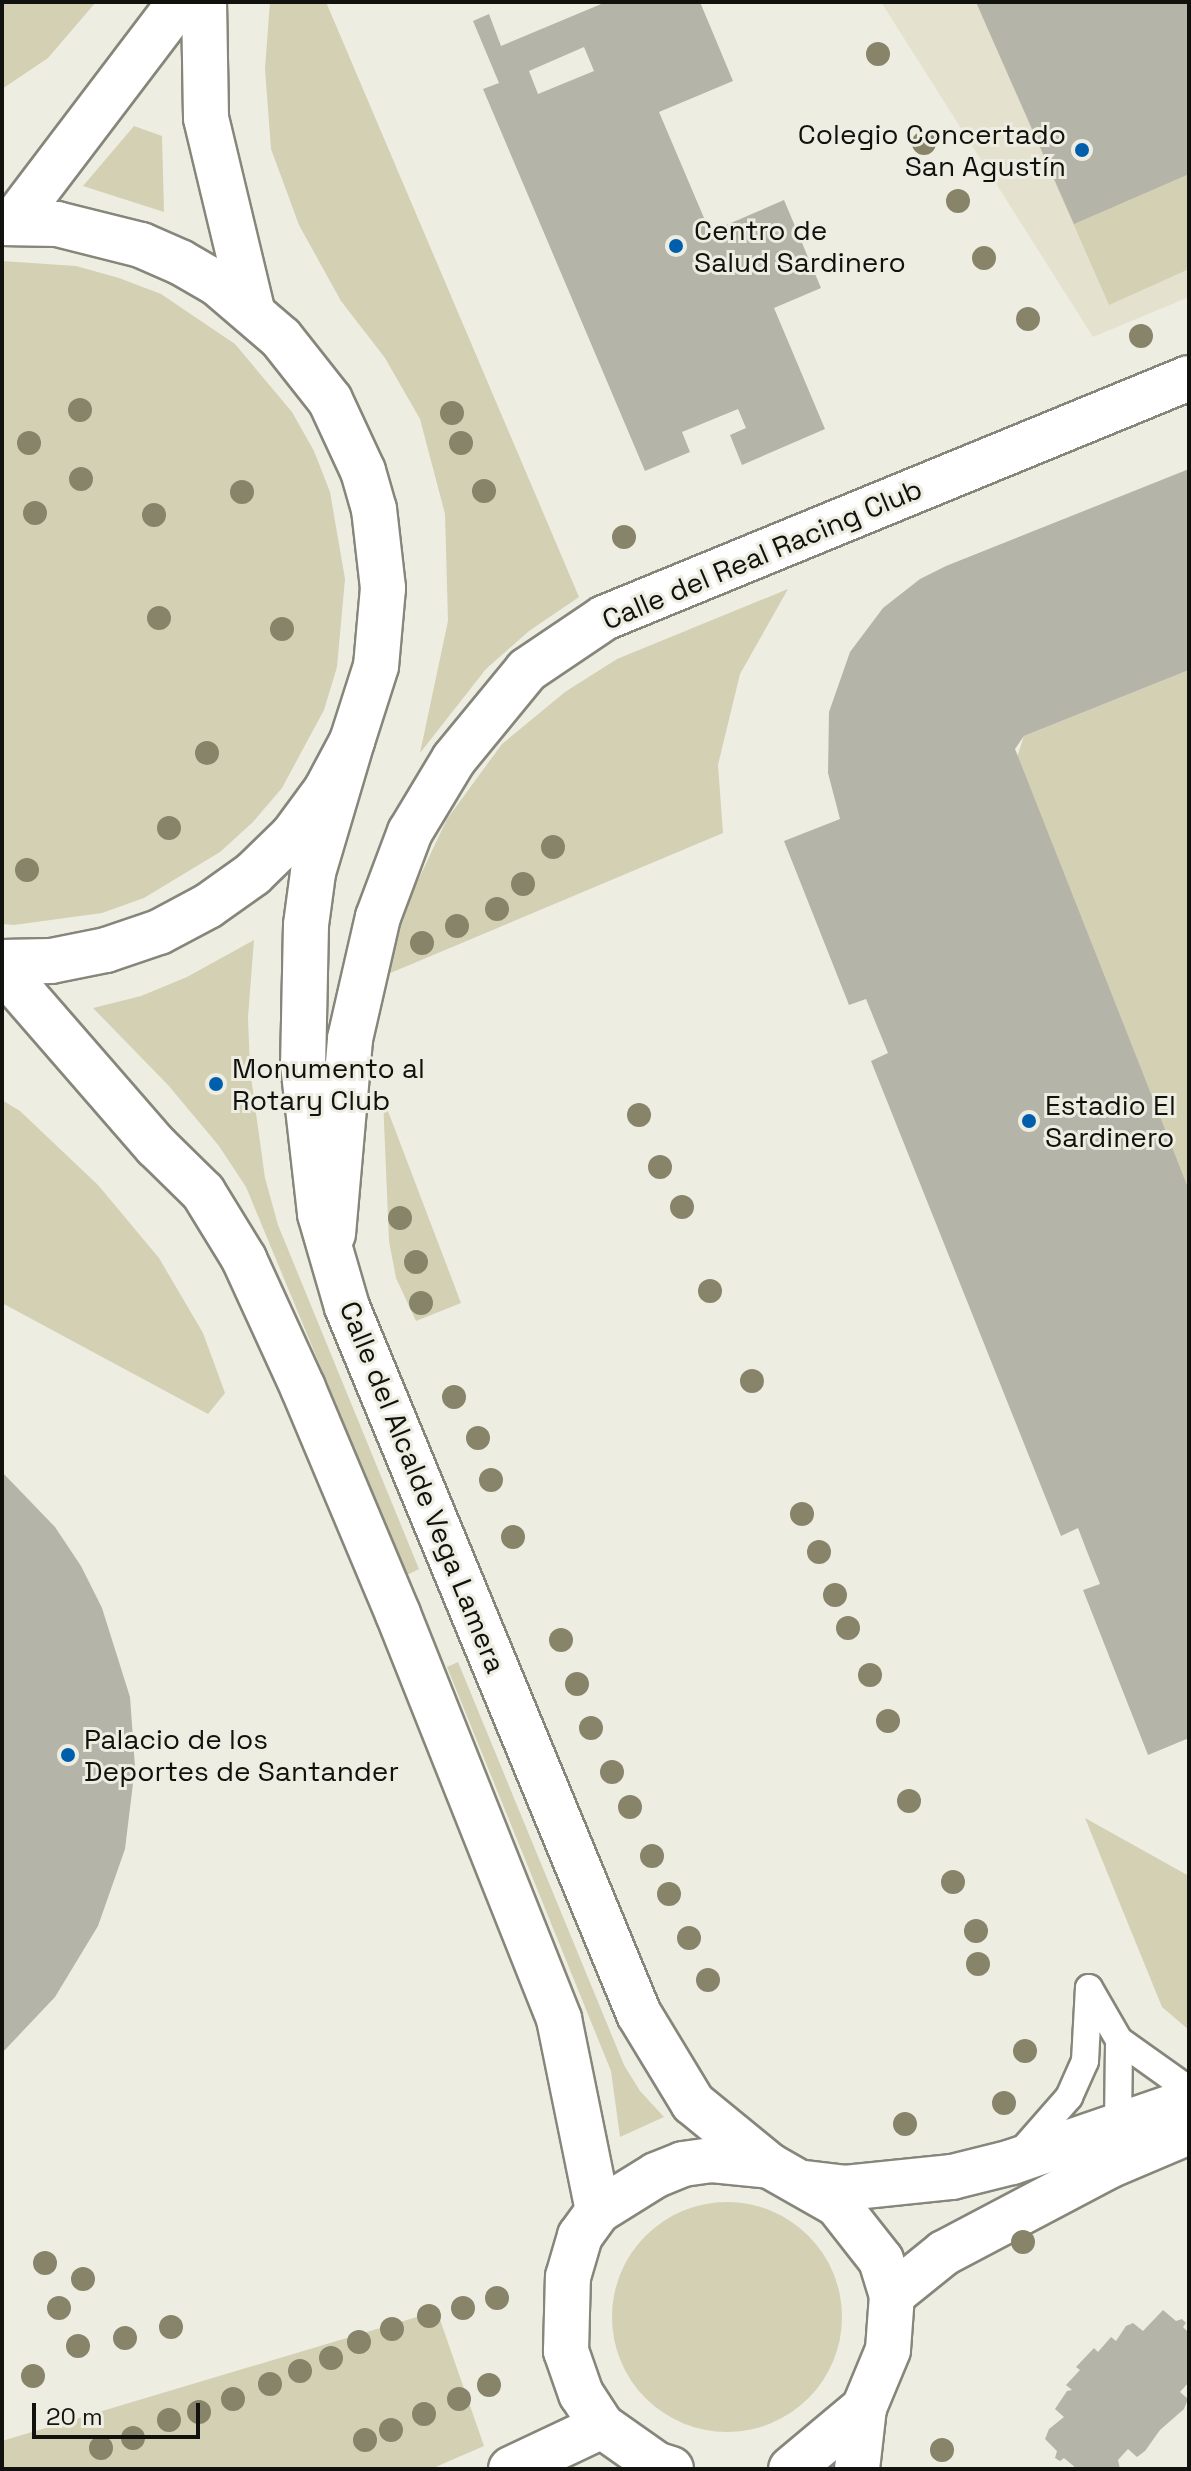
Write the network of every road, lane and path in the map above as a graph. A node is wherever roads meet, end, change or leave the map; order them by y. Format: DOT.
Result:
graph roads {
  1 [pos="180,2"];
  2 [pos="204,2"];
  3 [pos="8,223"];
  4 [pos="252,310"];
  5 [pos="1189,378"];
  6 [pos="352,741"];
  7 [pos="2,962"];
  8 [pos="2,969"];
  9 [pos="331,1253"];
  10 [pos="1119,2040"];
  11 [pos="1189,2090"];
  12 [pos="1189,2101"];
  13 [pos="1189,2132"];
  14 [pos="1114,2146"];
  15 [pos="1012,2162"];
  16 [pos="787,2175"];
  17 [pos="598,2211"];
  18 [pos="892,2295"];
  19 [pos="864,2408"];
  20 [pos="602,2426"];
  21 [pos="511,2469"];
  22 [pos="671,2469"];
  23 [pos="791,2469"];
  24 [pos="857,2469"];
  1 -- 3 [label="main road"];
  2 -- 4 [label="main road"];
  3 -- 4 [label="main road"];
  4 -- 6 [label="main road"];
  5 -- 9 [label="main road, Calle del Real Racing Club"];
  6 -- 7 [label="main road"];
  6 -- 9 [label="main road, Calle del Alcalde Vega Lamera"];
  8 -- 17 [label="main road"];
  9 -- 16 [label="main road, Calle del Alcalde Vega Lamera"];
  10 -- 11 [label="lane"];
  10 -- 14 [label="lane"];
  10 -- 15 [label="lane"];
  12 -- 14 [label="main road"];
  13 -- 14 [label="main road"];
  14 -- 15 [label="main road"];
  14 -- 18 [label="main road"];
  15 -- 16 [label="main road"];
  16 -- 17 [label="main road"];
  16 -- 18 [label="main road, Calle del Alcalde Vega Lamera"];
  17 -- 20 [label="main road"];
  18 -- 19 [label="main road"];
  19 -- 23 [label="main road"];
  19 -- 24 [label="main road"];
  20 -- 21 [label="main road"];
  20 -- 22 [label="main road"];
}
